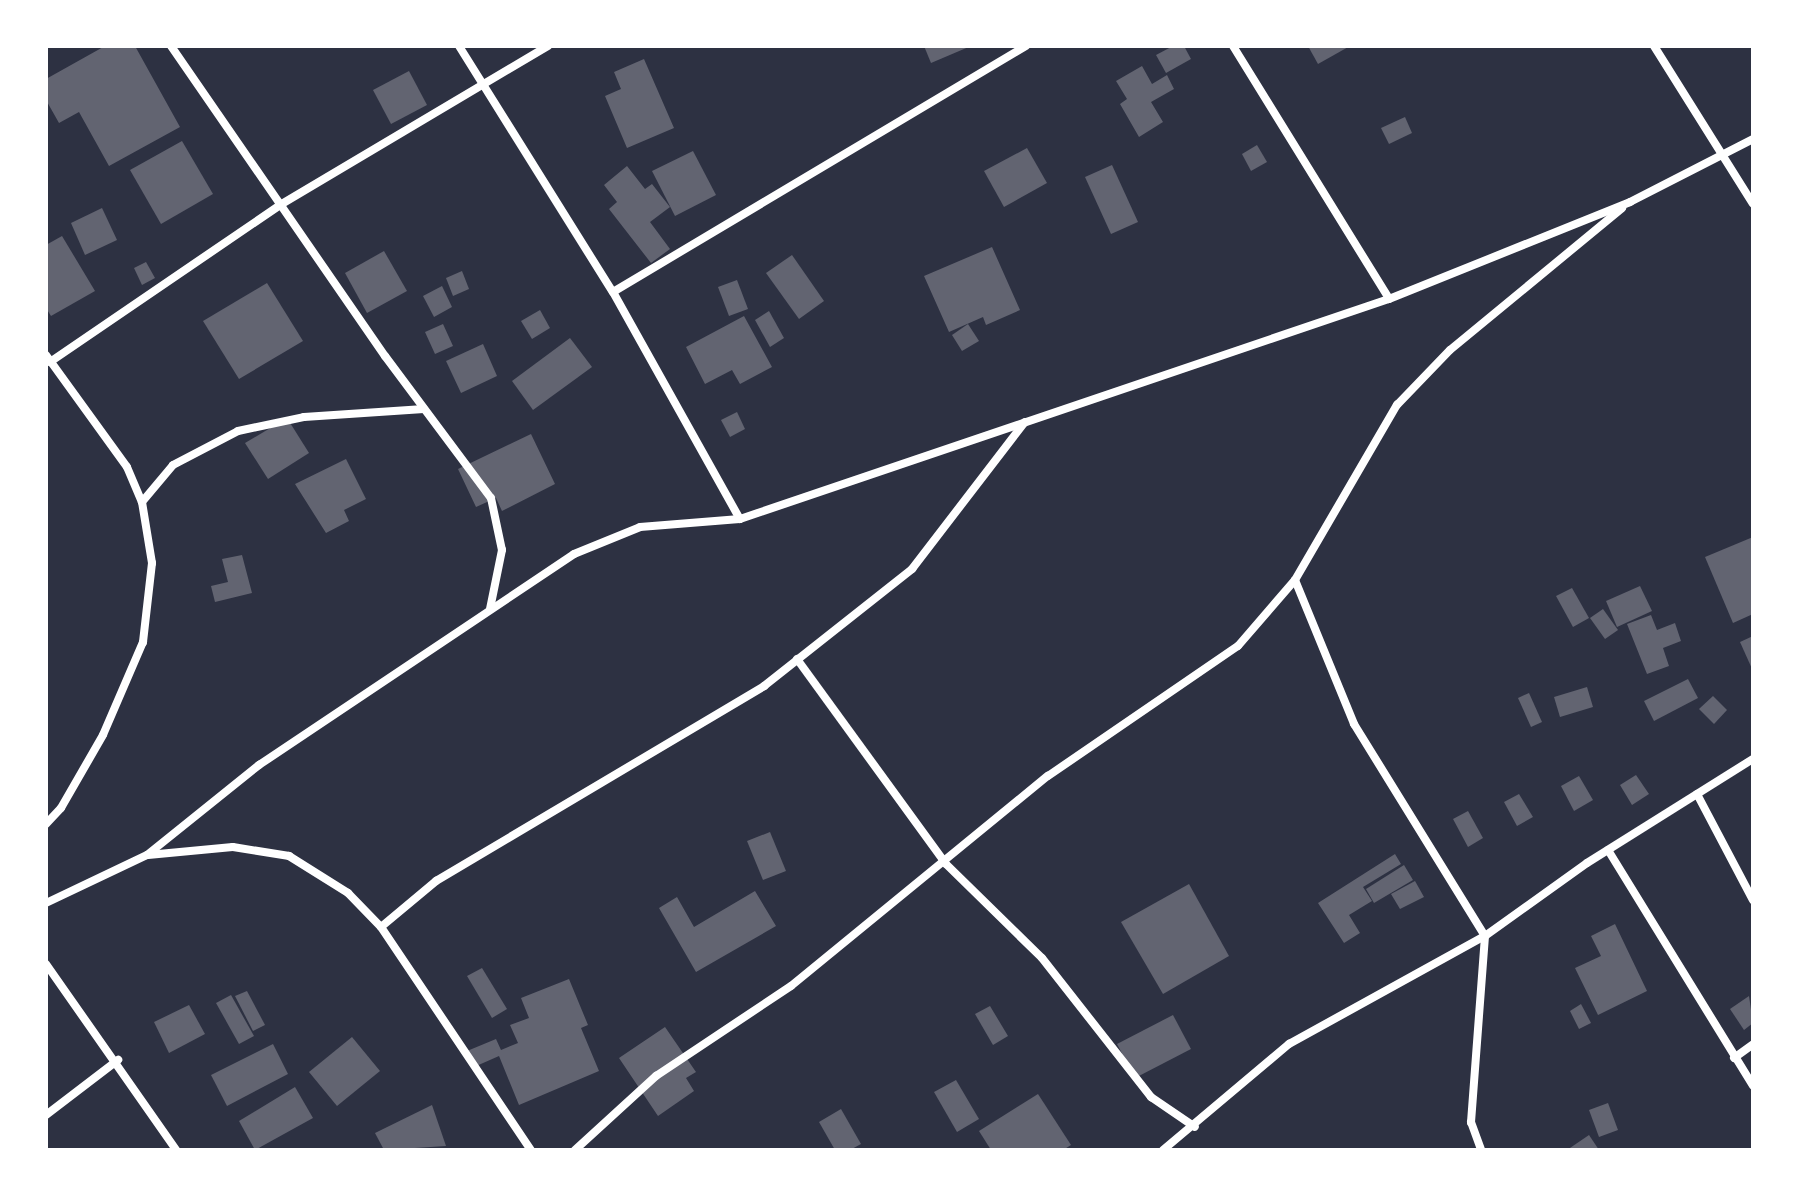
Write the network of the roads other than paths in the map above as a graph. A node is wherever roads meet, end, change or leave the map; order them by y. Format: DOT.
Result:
graph roads {
  1 [pos="171,46"];
  2 [pos="459,46"];
  3 [pos="548,46"];
  4 [pos="1026,46"];
  5 [pos="1233,46"];
  6 [pos="1654,46"];
  7 [pos="486,83"];
  8 [pos="1753,139"];
  9 [pos="1722,151"];
  10 [pos="1630,202"];
  11 [pos="1753,204"];
  12 [pos="280,205"];
  13 [pos="613,292"];
  14 [pos="1389,299"];
  15 [pos="48,358"];
  16 [pos="424,409"];
  17 [pos="1025,422"];
  18 [pos="142,502"];
  19 [pos="740,519"];
  20 [pos="1295,580"];
  21 [pos="490,609"];
  22 [pos="797,659"];
  23 [pos="1753,759"];
  24 [pos="1697,794"];
  25 [pos="46,824"];
  26 [pos="1608,850"];
  27 [pos="147,855"];
  28 [pos="946,864"];
  29 [pos="1753,900"];
  30 [pos="46,903"];
  31 [pos="381,927"];
  32 [pos="1485,936"];
  33 [pos="46,964"];
  34 [pos="1753,1044"];
  35 [pos="1734,1058"];
  36 [pos="118,1060"];
  37 [pos="1753,1086"];
  38 [pos="46,1115"];
  39 [pos="1195,1127"];
  40 [pos="176,1150"];
  41 [pos="531,1150"];
  42 [pos="575,1150"];
  43 [pos="1163,1150"];
  44 [pos="1481,1150"];
  1 -- 12 [label="street"];
  2 -- 7 [label="street"];
  3 -- 7 [label="street"];
  4 -- 13 [label="street"];
  5 -- 14 [label="street"];
  6 -- 9 [label="street"];
  7 -- 12 [label="street"];
  7 -- 13 [label="street"];
  8 -- 9 [label="street"];
  9 -- 10 [label="street"];
  9 -- 11 [label="street"];
  10 -- 14 [label="street"];
  10 -- 20 [label="street"];
  12 -- 15 [label="street"];
  12 -- 16 [label="street"];
  13 -- 19 [label="street"];
  14 -- 17 [label="street"];
  15 -- 18 [label="street"];
  16 -- 18 [label="street"];
  16 -- 21 [label="street"];
  17 -- 19 [label="street"];
  17 -- 22 [label="street"];
  18 -- 25 [label="street"];
  19 -- 21 [label="street"];
  20 -- 28 [label="street"];
  20 -- 32 [label="street"];
  21 -- 27 [label="street"];
  22 -- 28 [label="street"];
  22 -- 31 [label="street"];
  23 -- 24 [label="street"];
  24 -- 26 [label="street"];
  24 -- 29 [label="street"];
  26 -- 32 [label="street"];
  26 -- 35 [label="street"];
  27 -- 30 [label="street"];
  27 -- 31 [label="street"];
  28 -- 39 [label="street"];
  28 -- 42 [label="street"];
  31 -- 41 [label="street"];
  32 -- 39 [label="street"];
  32 -- 44 [label="street"];
  33 -- 36 [label="street"];
  34 -- 35 [label="street"];
  35 -- 37 [label="street"];
  36 -- 38 [label="street"];
  36 -- 40 [label="street"];
  39 -- 43 [label="street"];
}
